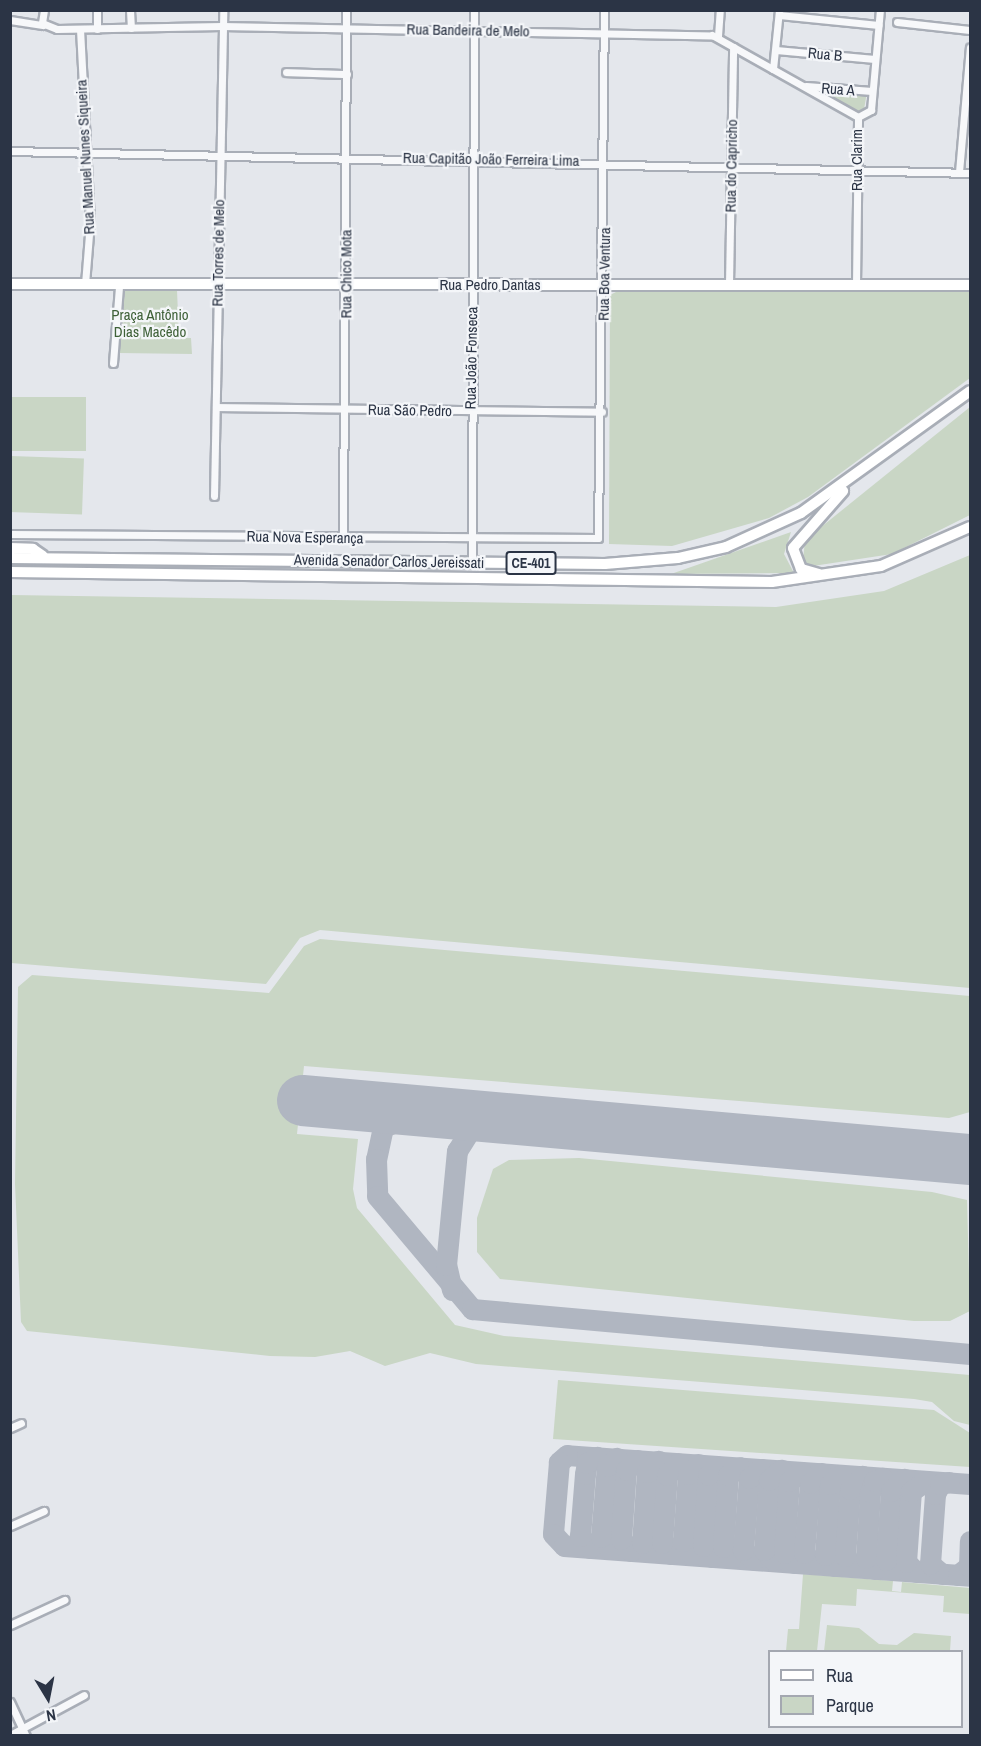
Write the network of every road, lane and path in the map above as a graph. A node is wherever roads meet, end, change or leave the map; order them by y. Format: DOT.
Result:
graph roads {
  1 [pos="44,10"];
  2 [pos="97,10"];
  3 [pos="130,10"];
  4 [pos="223,10"];
  5 [pos="346,10"];
  6 [pos="474,10"];
  7 [pos="604,10"];
  8 [pos="720,10"];
  9 [pos="880,10"];
  10 [pos="779,13"];
  11 [pos="10,20"];
  12 [pos="897,22"];
  13 [pos="44,25"];
  14 [pos="878,25"];
  15 [pos="222,26"];
  16 [pos="130,28"];
  17 [pos="346,28"];
  18 [pos="80,29"];
  19 [pos="97,29"];
  20 [pos="474,30"];
  21 [pos="970,30"];
  22 [pos="604,33"];
  23 [pos="718,36"];
  24 [pos="970,46"];
  25 [pos="733,47"];
  26 [pos="776,50"];
  27 [pos="875,59"];
  28 [pos="773,69"];
  29 [pos="286,72"];
  30 [pos="347,74"];
  31 [pos="804,86"];
  32 [pos="872,91"];
  33 [pos="858,117"];
  34 [pos="10,151"];
  35 [pos="84,152"];
  36 [pos="219,155"];
  37 [pos="346,156"];
  38 [pos="473,158"];
  39 [pos="605,162"];
  40 [pos="730,165"];
  41 [pos="857,168"];
  42 [pos="959,172"];
  43 [pos="970,173"];
  44 [pos="10,284"];
  45 [pos="86,284"];
  46 [pos="218,284"];
  47 [pos="603,284"];
  48 [pos="346,285"];
  49 [pos="472,285"];
  50 [pos="729,285"];
  51 [pos="856,285"];
  52 [pos="970,285"];
  53 [pos="119,286"];
  54 [pos="113,363"];
  55 [pos="970,391"];
  56 [pos="218,407"];
  57 [pos="344,408"];
  58 [pos="471,411"];
  59 [pos="602,412"];
  60 [pos="853,480"];
  61 [pos="214,496"];
  62 [pos="970,527"];
  63 [pos="10,534"];
  64 [pos="344,538"];
  65 [pos="598,538"];
  66 [pos="472,539"];
  67 [pos="10,548"];
  68 [pos="43,556"];
  69 [pos="10,558"];
  70 [pos="471,562"];
  71 [pos="10,572"];
  72 [pos="836,576"];
  73 [pos="21,1423"];
  74 [pos="10,1428"];
  75 [pos="44,1511"];
  76 [pos="10,1526"];
  77 [pos="64,1600"];
  78 [pos="10,1625"];
  79 [pos="84,1695"];
  80 [pos="10,1702"];
  81 [pos="24,1732"];
  82 [pos="10,1735"];
  1 -- 13 [label="street"];
  2 -- 19 [label="street"];
  3 -- 16 [label="street"];
  4 -- 15 [label="street, Rua Torres de Melo"];
  5 -- 17 [label="street, Rua Chico Mota"];
  6 -- 20 [label="street, Rua João Fonseca"];
  7 -- 22 [label="street, Rua Boa Ventura"];
  8 -- 23 [label="street"];
  9 -- 14 [label="street, Rua Clarim"];
  10 -- 14 [label="street"];
  10 -- 26 [label="street"];
  11 -- 13 [label="street, Rua Bandeira de Melo"];
  12 -- 21 [label="street"];
  13 -- 18 [label="street, Rua Bandeira de Melo"];
  14 -- 27 [label="street, Rua Clarim"];
  15 -- 16 [label="street, Rua Bandeira de Melo"];
  15 -- 17 [label="street, Rua Bandeira de Melo"];
  15 -- 36 [label="street, Rua Torres de Melo"];
  16 -- 19 [label="street, Rua Bandeira de Melo"];
  17 -- 20 [label="street, Rua Bandeira de Melo"];
  17 -- 30 [label="street, Rua Chico Mota"];
  18 -- 19 [label="street, Rua Bandeira de Melo"];
  18 -- 35 [label="street, Rua Manuel Nunes Siqueira"];
  20 -- 22 [label="street, Rua Bandeira de Melo"];
  20 -- 38 [label="street, Rua João Fonseca"];
  22 -- 23 [label="street, Rua Bandeira de Melo"];
  22 -- 39 [label="street, Rua Boa Ventura"];
  23 -- 25 [label="street"];
  24 -- 42 [label="street"];
  25 -- 28 [label="street"];
  25 -- 40 [label="street, Rua do Capricho"];
  26 -- 27 [label="street, Rua B"];
  26 -- 28 [label="street"];
  27 -- 32 [label="street, Rua Clarim"];
  28 -- 31 [label="street"];
  29 -- 30 [label="street"];
  30 -- 37 [label="street, Rua Chico Mota"];
  31 -- 32 [label="street, Rua A"];
  31 -- 33 [label="street"];
  32 -- 33 [label="street, Rua Clarim"];
  33 -- 41 [label="street, Rua Clarim"];
  34 -- 35 [label="street, Rua Capitão João Ferreira Lima"];
  35 -- 36 [label="street, Rua Capitão João Ferreira Lima"];
  35 -- 45 [label="street, Rua Manuel Nunes Siqueira"];
  36 -- 37 [label="street, Rua Capitão João Ferreira Lima"];
  36 -- 46 [label="street, Rua Torres de Melo"];
  37 -- 38 [label="street, Rua Capitão João Ferreira Lima"];
  37 -- 48 [label="street, Rua Chico Mota"];
  38 -- 39 [label="street, Rua Capitão João Ferreira Lima"];
  38 -- 49 [label="street, Rua João Fonseca"];
  39 -- 40 [label="street, Rua Capitão João Ferreira Lima"];
  39 -- 47 [label="street, Rua Boa Ventura"];
  40 -- 41 [label="street, Rua Capitão João Ferreira Lima"];
  40 -- 50 [label="street, Rua do Capricho"];
  41 -- 42 [label="street, Rua Capitão João Ferreira Lima"];
  41 -- 51 [label="street, Rua Clarim"];
  42 -- 43 [label="street, Rua Capitão João Ferreira Lima"];
  44 -- 45 [label="main road, Rua Pedro Dantas"];
  45 -- 53 [label="main road, Rua Pedro Dantas"];
  46 -- 48 [label="main road, Rua Pedro Dantas"];
  46 -- 53 [label="main road, Rua Pedro Dantas"];
  46 -- 56 [label="street, Rua Torres de Melo"];
  47 -- 49 [label="main road, Rua Pedro Dantas"];
  47 -- 50 [label="main road, Rua Pedro Dantas"];
  47 -- 59 [label="street, Rua Boa Ventura"];
  48 -- 49 [label="main road, Rua Pedro Dantas"];
  48 -- 57 [label="street, Rua Chico Mota"];
  49 -- 58 [label="street, Rua João Fonseca"];
  50 -- 51 [label="main road, Rua Pedro Dantas"];
  51 -- 52 [label="main road, Rua Pedro Dantas"];
  53 -- 54 [label="street"];
  55 -- 60 [label="main road, Avenida Senador Carlos Jereissati / CE-401"];
  56 -- 57 [label="street, Rua São Pedro"];
  56 -- 61 [label="street, Rua Torres de Melo"];
  57 -- 58 [label="street, Rua São Pedro"];
  57 -- 64 [label="street, Rua Chico Mota"];
  58 -- 59 [label="street, Rua São Pedro"];
  58 -- 66 [label="street, Rua João Fonseca"];
  59 -- 65 [label="street, Rua Boa Ventura"];
  60 -- 70 [label="main road, Avenida Senador Carlos Jereissati / CE-401"];
  60 -- 72 [label="main road"];
  62 -- 72 [label="main road, Avenida Senador Carlos Jereissati / CE-401"];
  63 -- 64 [label="street, Rua Nova Esperança"];
  64 -- 66 [label="street, Rua Nova Esperança"];
  65 -- 66 [label="street, Rua Nova Esperança"];
  66 -- 70 [label="street, Rua João Fonseca"];
  67 -- 68 [label="main road"];
  68 -- 69 [label="main road, Avenida Senador Carlos Jereissati / CE-401"];
  68 -- 70 [label="main road, Avenida Senador Carlos Jereissati / CE-401"];
  71 -- 72 [label="main road, Avenida Senador Carlos Jereissati / CE-401"];
  73 -- 74 [label="street"];
  75 -- 76 [label="street"];
  77 -- 78 [label="street"];
  79 -- 81 [label="street"];
  80 -- 81 [label="street"];
  81 -- 82 [label="street"];
}
